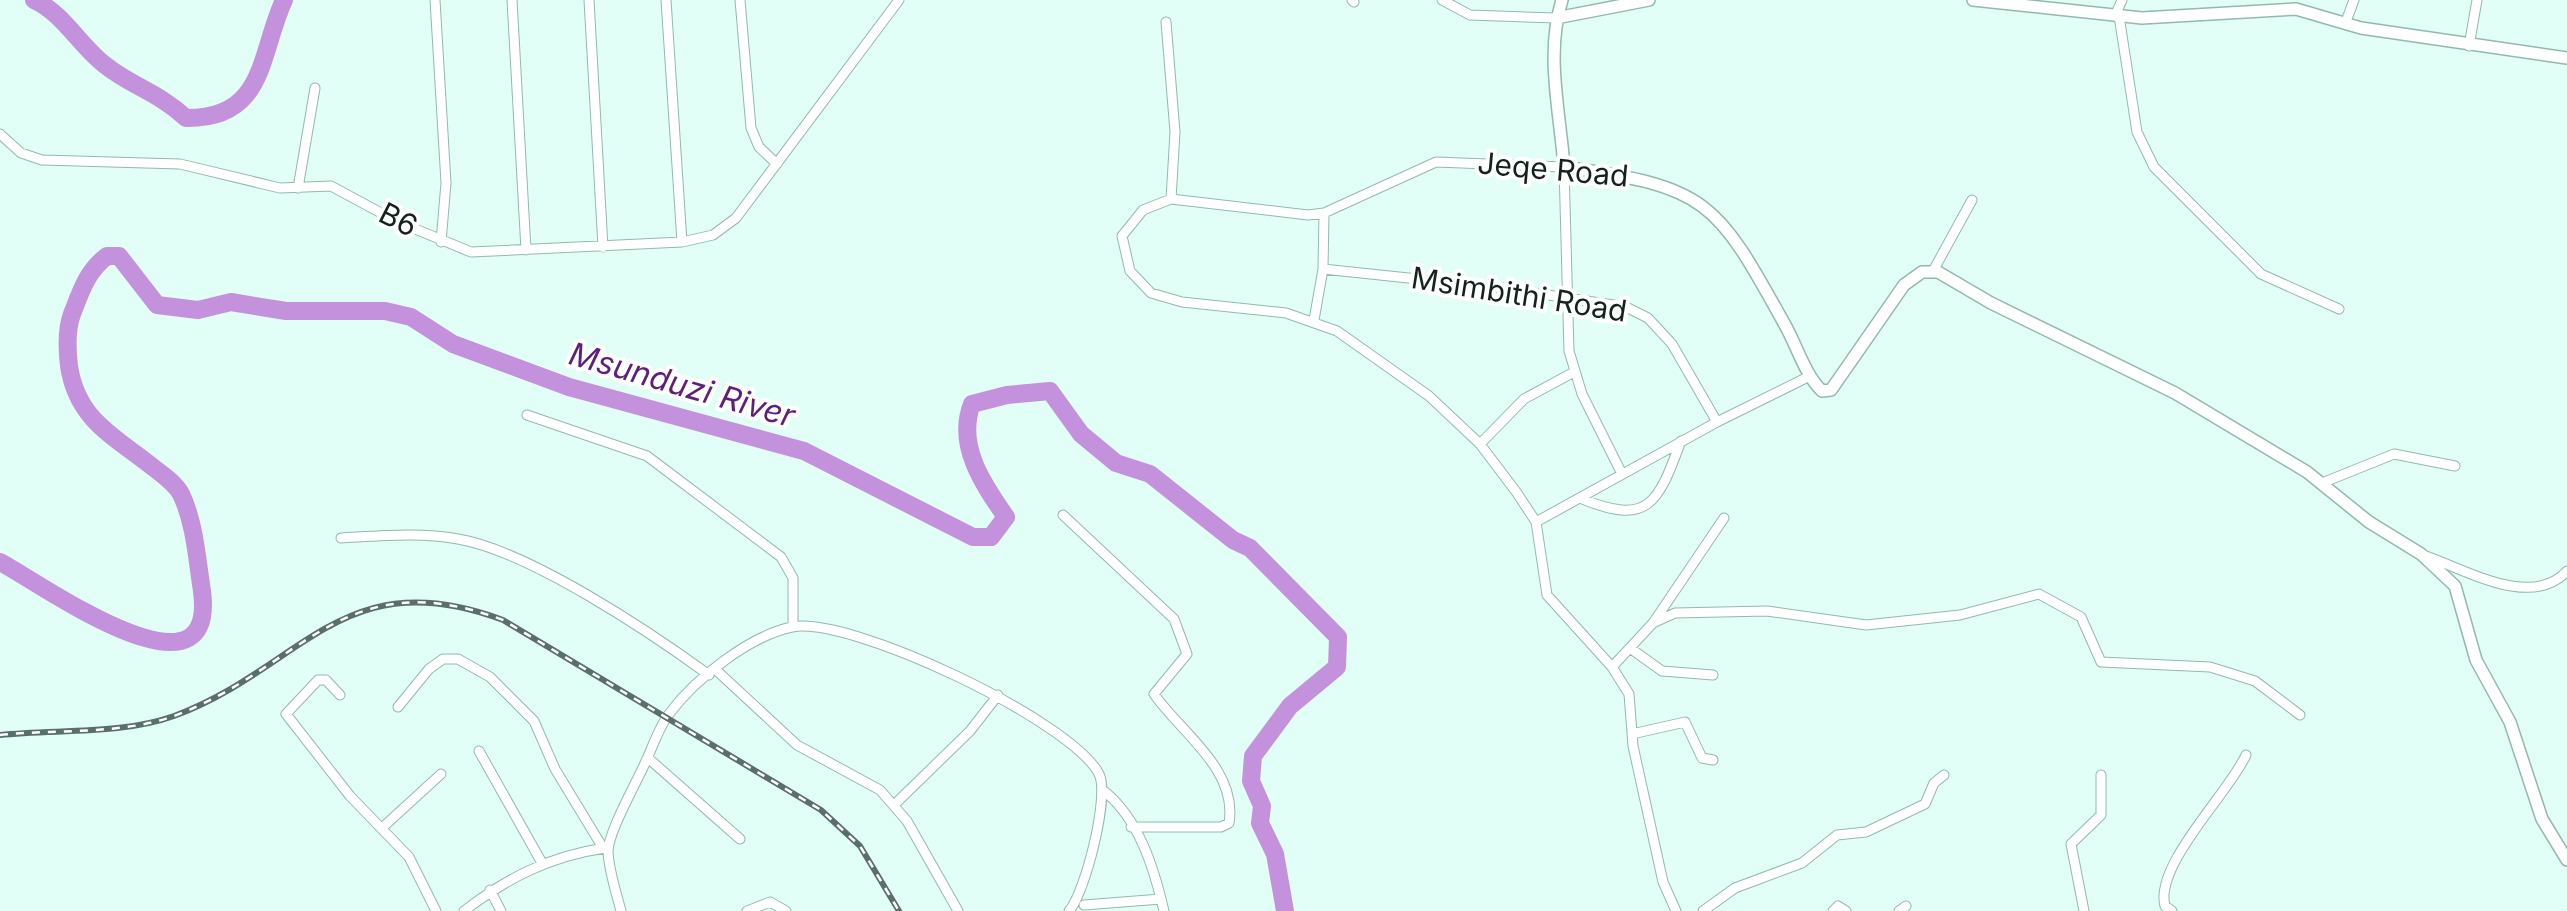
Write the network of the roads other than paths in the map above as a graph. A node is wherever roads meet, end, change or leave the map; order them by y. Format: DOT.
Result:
graph roads {
  1 [pos="435,0"];
  2 [pos="512,0"];
  3 [pos="589,0"];
  4 [pos="666,0"];
  5 [pos="740,0"];
  6 [pos="899,0"];
  7 [pos="1442,0"];
  8 [pos="1562,0"];
  9 [pos="1649,0"];
  10 [pos="1973,0"];
  11 [pos="2122,0"];
  12 [pos="2354,0"];
  13 [pos="2478,0"];
  14 [pos="2117,16"];
  15 [pos="1556,18"];
  16 [pos="1166,22"];
  17 [pos="2345,24"];
  18 [pos="2468,46"];
  19 [pos="2567,58"];
  20 [pos="315,88"];
  21 [pos="0,134"];
  22 [pos="777,164"];
  23 [pos="1564,167"];
  24 [pos="298,188"];
  25 [pos="1171,199"];
  26 [pos="1972,200"];
  27 [pos="1324,213"];
  28 [pos="441,242"];
  29 [pos="682,242"];
  30 [pos="604,246"];
  31 [pos="526,250"];
  32 [pos="1323,270"];
  33 [pos="1933,271"];
  34 [pos="1566,299"];
  35 [pos="2339,310"];
  36 [pos="1314,320"];
  37 [pos="1574,372"];
  38 [pos="1810,376"];
  39 [pos="527,415"];
  40 [pos="1717,422"];
  41 [pos="1682,441"];
  42 [pos="1480,444"];
  43 [pos="2456,466"];
  44 [pos="1622,474"];
  45 [pos="2322,483"];
  46 [pos="1580,498"];
  47 [pos="1063,515"];
  48 [pos="1724,518"];
  49 [pos="1536,522"];
  50 [pos="342,538"];
  51 [pos="2421,554"];
  52 [pos="2567,571"];
  53 [pos="1653,624"];
  54 [pos="794,627"];
  55 [pos="1630,648"];
  56 [pos="1612,667"];
  57 [pos="712,673"];
  58 [pos="1713,676"];
  59 [pos="340,695"];
  60 [pos="998,696"];
  61 [pos="398,707"];
  62 [pos="2300,715"];
  63 [pos="1632,734"];
  64 [pos="478,750"];
  65 [pos="2246,755"];
  66 [pos="648,758"];
  67 [pos="1713,760"];
  68 [pos="441,774"];
  69 [pos="1944,775"];
  70 [pos="2102,775"];
  71 [pos="1104,790"];
  72 [pos="894,804"];
  73 [pos="1132,826"];
  74 [pos="383,827"];
  75 [pos="740,838"];
  76 [pos="605,848"];
  77 [pos="2567,860"];
  78 [pos="542,863"];
  79 [pos="490,890"];
  80 [pos="1161,899"];
  81 [pos="1083,904"];
  82 [pos="436,911"];
  83 [pos="464,911"];
  84 [pos="501,911"];
  85 [pos="621,911"];
  86 [pos="747,911"];
  87 [pos="786,911"];
  88 [pos="958,911"];
  89 [pos="1068,911"];
  90 [pos="1164,911"];
  91 [pos="1676,911"];
  92 [pos="1702,911"];
  93 [pos="1832,911"];
  94 [pos="1846,911"];
  95 [pos="2084,911"];
  96 [pos="2172,911"];
  1 -- 28 [label="street"];
  2 -- 31 [label="street"];
  3 -- 30 [label="street"];
  4 -- 29 [label="street"];
  5 -- 22 [label="street"];
  6 -- 22 [label="street, B6"];
  7 -- 15 [label="street"];
  8 -- 15 [label="street"];
  9 -- 15 [label="street"];
  10 -- 14 [label="street"];
  11 -- 14 [label="street"];
  12 -- 17 [label="street"];
  13 -- 18 [label="street"];
  14 -- 17 [label="street"];
  14 -- 35 [label="street"];
  15 -- 23 [label="street"];
  16 -- 25 [label="street"];
  17 -- 18 [label="street"];
  18 -- 19 [label="street"];
  20 -- 24 [label="street"];
  21 -- 24 [label="street, B6"];
  22 -- 29 [label="street, B6"];
  23 -- 27 [label="street, Jeqe Road"];
  23 -- 34 [label="street"];
  23 -- 38 [label="street, Jeqe Road"];
  24 -- 28 [label="street, B6"];
  25 -- 27 [label="street"];
  25 -- 36 [label="street"];
  26 -- 33 [label="street"];
  27 -- 32 [label="street"];
  28 -- 31 [label="street, B6"];
  29 -- 30 [label="street, B6"];
  30 -- 31 [label="street, B6"];
  32 -- 34 [label="street, Msimbithi Road"];
  32 -- 36 [label="street"];
  33 -- 38 [label="street"];
  33 -- 45 [label="street"];
  34 -- 37 [label="street"];
  34 -- 40 [label="street, Msimbithi Road"];
  36 -- 42 [label="street"];
  37 -- 42 [label="street"];
  37 -- 44 [label="street"];
  38 -- 40 [label="street"];
  39 -- 54 [label="street"];
  40 -- 41 [label="street"];
  41 -- 44 [label="street"];
  41 -- 46 [label="street"];
  42 -- 49 [label="street"];
  43 -- 45 [label="street"];
  44 -- 46 [label="street"];
  45 -- 51 [label="street"];
  46 -- 49 [label="street"];
  47 -- 73 [label="street"];
  48 -- 53 [label="street"];
  49 -- 56 [label="street"];
  50 -- 57 [label="street"];
  51 -- 52 [label="street"];
  51 -- 77 [label="street"];
  53 -- 55 [label="street"];
  53 -- 62 [label="street"];
  54 -- 57 [label="street"];
  54 -- 60 [label="street"];
  55 -- 56 [label="street"];
  55 -- 58 [label="street"];
  56 -- 63 [label="street"];
  57 -- 66 [label="street"];
  57 -- 72 [label="street"];
  59 -- 74 [label="street"];
  60 -- 71 [label="street"];
  60 -- 72 [label="street"];
  61 -- 76 [label="street"];
  63 -- 67 [label="street"];
  63 -- 91 [label="street"];
  64 -- 78 [label="street"];
  65 -- 96 [label="street"];
  66 -- 75 [label="street"];
  66 -- 76 [label="street"];
  68 -- 74 [label="street"];
  69 -- 92 [label="street"];
  70 -- 95 [label="street"];
  71 -- 73 [label="street"];
  71 -- 81 [label="street"];
  72 -- 88 [label="street"];
  73 -- 80 [label="street"];
  74 -- 82 [label="street"];
  76 -- 78 [label="street"];
  76 -- 85 [label="street"];
  78 -- 79 [label="street"];
  79 -- 83 [label="street"];
  79 -- 84 [label="street"];
  80 -- 81 [label="street"];
  80 -- 90 [label="street"];
  81 -- 89 [label="street"];
  86 -- 87 [label="street"];
  93 -- 94 [label="street"];
}
